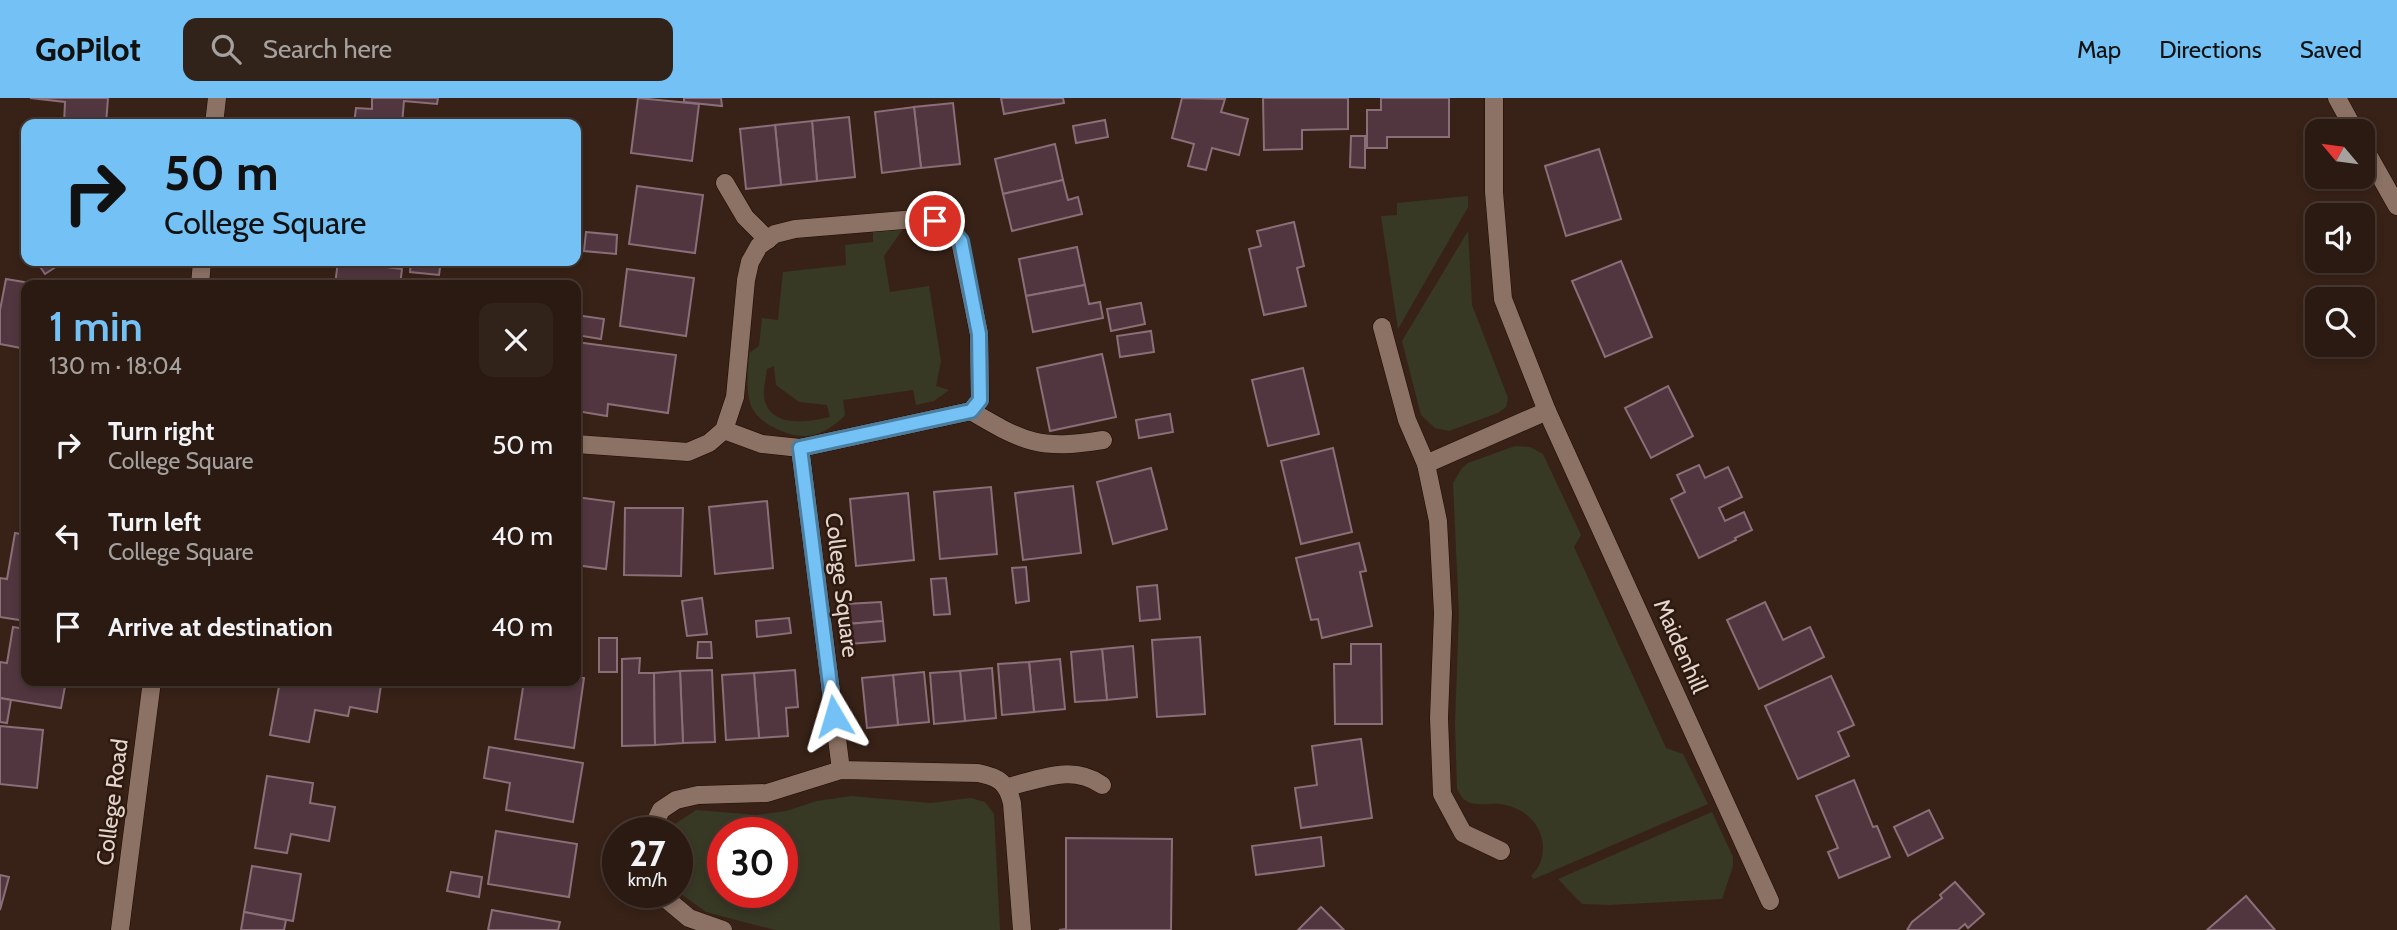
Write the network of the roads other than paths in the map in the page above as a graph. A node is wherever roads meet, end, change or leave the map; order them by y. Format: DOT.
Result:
graph roads {
  1 [pos="216,98"];
  2 [pos="1494,98"];
  3 [pos="2337,98"];
  4 [pos="214,119"];
  5 [pos="2348,119"];
  6 [pos="2375,166"];
  7 [pos="725,183"];
  8 [pos="2395,199"];
  9 [pos="768,240"];
  10 [pos="1382,327"];
  11 [pos="971,411"];
  12 [pos="1548,411"];
  13 [pos="724,430"];
  14 [pos="1103,440"];
  15 [pos="581,444"];
  16 [pos="800,448"];
  17 [pos="1426,464"];
  18 [pos="151,686"];
  19 [pos="841,770"];
  20 [pos="1102,785"];
  21 [pos="1008,787"];
  22 [pos="658,817"];
  23 [pos="1500,851"];
  24 [pos="1770,901"];
  25 [pos="677,908"];
  26 [pos="120,930"];
  27 [pos="723,930"];
  28 [pos="1022,930"];
  1 -- 4 [label="street"];
  2 -- 12 [label="street, Maidenhill"];
  3 -- 5 [label="street"];
  6 -- 8 [label="street"];
  7 -- 9 [label="street"];
  9 -- 11 [label="street"];
  9 -- 13 [label="street"];
  10 -- 17 [label="street"];
  11 -- 14 [label="street"];
  11 -- 16 [label="street"];
  12 -- 17 [label="street"];
  12 -- 24 [label="street, Maidenhill"];
  13 -- 15 [label="street"];
  13 -- 16 [label="street"];
  16 -- 19 [label="street, College Square"];
  17 -- 23 [label="street"];
  18 -- 26 [label="street, College Road"];
  19 -- 21 [label="street"];
  19 -- 22 [label="street"];
  20 -- 21 [label="street"];
  21 -- 28 [label="street"];
  25 -- 27 [label="street"];
}
